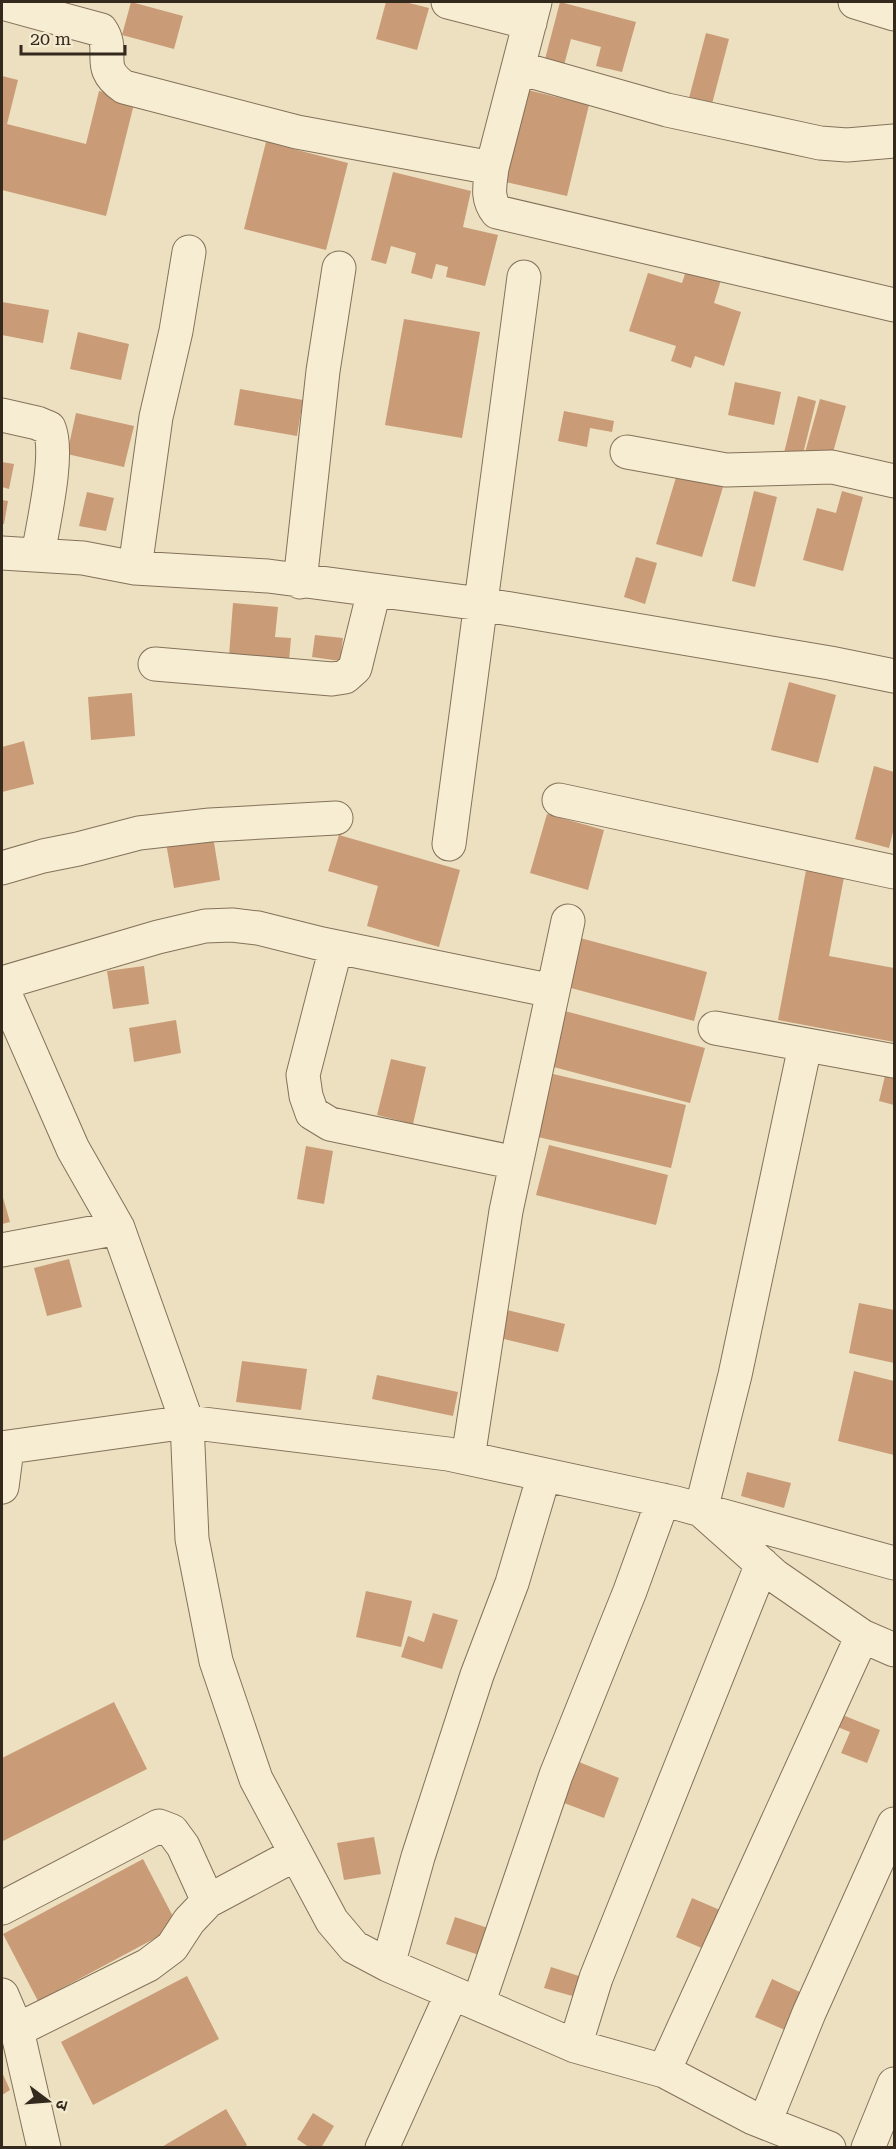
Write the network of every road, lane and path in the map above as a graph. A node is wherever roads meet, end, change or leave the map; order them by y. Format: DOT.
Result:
graph roads {
  1 [pos="448,2"];
  2 [pos="855,2"];
  3 [pos="2,3"];
  4 [pos="533,12"];
  5 [pos="894,14"];
  6 [pos="519,68"];
  7 [pos="894,141"];
  8 [pos="492,168"];
  9 [pos="189,252"];
  10 [pos="339,268"];
  11 [pos="524,277"];
  12 [pos="894,305"];
  13 [pos="2,416"];
  14 [pos="627,452"];
  15 [pos="894,481"];
  16 [pos="2,553"];
  17 [pos="38,555"];
  18 [pos="135,568"];
  19 [pos="300,582"];
  20 [pos="374,591"];
  21 [pos="481,604"];
  22 [pos="155,664"];
  23 [pos="894,676"];
  24 [pos="558,800"];
  25 [pos="336,818"];
  26 [pos="449,844"];
  27 [pos="2,868"];
  28 [pos="894,872"];
  29 [pos="568,921"];
  30 [pos="336,947"];
  31 [pos="2,985"];
  32 [pos="553,991"];
  33 [pos="715,1028"];
  34 [pos="805,1046"];
  35 [pos="894,1061"];
  36 [pos="516,1163"];
  37 [pos="117,1228"];
  38 [pos="2,1250"];
  39 [pos="187,1422"];
  40 [pos="4,1448"];
  41 [pos="468,1458"];
  42 [pos="544,1475"];
  43 [pos="2,1487"];
  44 [pos="663,1500"];
  45 [pos="701,1509"];
  46 [pos="894,1563"];
  47 [pos="762,1564"];
  48 [pos="862,1636"];
  49 [pos="894,1650"];
  50 [pos="894,1824"];
  51 [pos="296,1854"];
  52 [pos="208,1901"];
  53 [pos="2,1908"];
  54 [pos="388,1965"];
  55 [pos="2,1995"];
  56 [pos="465,1998"];
  57 [pos="17,2030"];
  58 [pos="576,2046"];
  59 [pos="664,2071"];
  60 [pos="894,2084"];
  61 [pos="765,2122"];
  62 [pos="44,2148"];
  63 [pos="382,2148"];
  64 [pos="829,2148"];
  65 [pos="868,2148"];
  1 -- 4 [label="street"];
  2 -- 5 [label="street"];
  3 -- 8 [label="street"];
  4 -- 6 [label="street"];
  6 -- 7 [label="street"];
  6 -- 8 [label="street"];
  8 -- 12 [label="street"];
  9 -- 18 [label="street"];
  10 -- 19 [label="street"];
  11 -- 21 [label="street"];
  13 -- 17 [label="street"];
  14 -- 15 [label="street"];
  16 -- 17 [label="street"];
  17 -- 18 [label="street"];
  18 -- 19 [label="street"];
  19 -- 20 [label="street"];
  20 -- 21 [label="street"];
  20 -- 22 [label="street"];
  21 -- 23 [label="street"];
  21 -- 26 [label="street"];
  24 -- 28 [label="street"];
  25 -- 27 [label="street"];
  29 -- 32 [label="street"];
  30 -- 31 [label="street"];
  30 -- 32 [label="street"];
  30 -- 36 [label="street"];
  31 -- 37 [label="street"];
  32 -- 36 [label="street"];
  33 -- 34 [label="street"];
  34 -- 35 [label="street"];
  34 -- 45 [label="street"];
  36 -- 41 [label="street"];
  37 -- 38 [label="street"];
  37 -- 39 [label="street"];
  39 -- 40 [label="street"];
  39 -- 41 [label="street"];
  39 -- 51 [label="street"];
  40 -- 43 [label="street"];
  41 -- 42 [label="street"];
  42 -- 44 [label="street"];
  42 -- 54 [label="street"];
  44 -- 45 [label="street"];
  44 -- 56 [label="street"];
  45 -- 46 [label="street"];
  45 -- 47 [label="street"];
  47 -- 48 [label="street"];
  47 -- 58 [label="street"];
  48 -- 49 [label="street"];
  48 -- 59 [label="street"];
  50 -- 61 [label="street"];
  51 -- 52 [label="street"];
  51 -- 54 [label="street"];
  52 -- 53 [label="street"];
  52 -- 57 [label="street"];
  54 -- 56 [label="street"];
  55 -- 57 [label="street"];
  56 -- 58 [label="street"];
  56 -- 63 [label="street"];
  57 -- 62 [label="street"];
  58 -- 59 [label="street"];
  59 -- 61 [label="street"];
  60 -- 65 [label="street"];
  61 -- 64 [label="street"];
}
